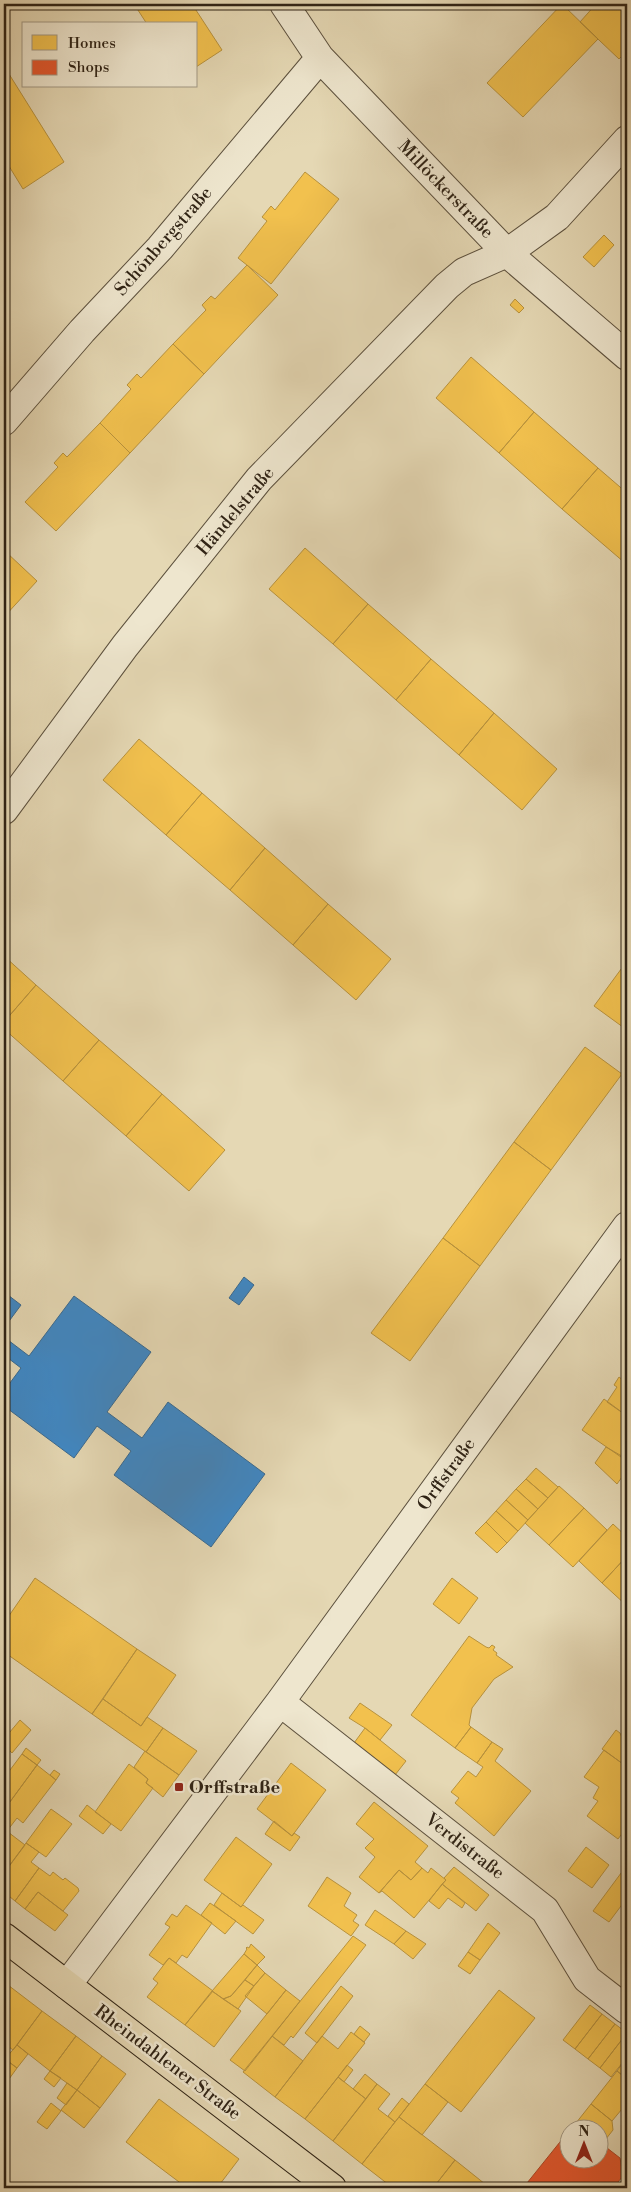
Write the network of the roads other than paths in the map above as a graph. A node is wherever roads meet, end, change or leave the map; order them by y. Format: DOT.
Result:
graph roads {
  1 [pos="284,4"];
  2 [pos="320,58"];
  3 [pos="627,140"];
  4 [pos="507,252"];
  5 [pos="627,356"];
  6 [pos="4,421"];
  7 [pos="4,810"];
  8 [pos="627,1226"];
  9 [pos="280,1702"];
  10 [pos="4,1937"];
  11 [pos="67,1985"];
  12 [pos="627,2010"];
  13 [pos="332,2188"];
  1 -- 2 [label="street, Millöckerstraße"];
  2 -- 4 [label="street, Millöckerstraße"];
  2 -- 6 [label="street, Schönbergstraße"];
  3 -- 4 [label="street, Händelstraße"];
  4 -- 5 [label="street, Millöckerstraße"];
  4 -- 7 [label="street, Händelstraße"];
  8 -- 9 [label="street, Orffstraße"];
  9 -- 11 [label="street, Orffstraße"];
  9 -- 12 [label="street, Verdistraße"];
  10 -- 11 [label="main road, Rheindahlener Straße"];
  11 -- 13 [label="main road, Rheindahlener Straße"];
}
